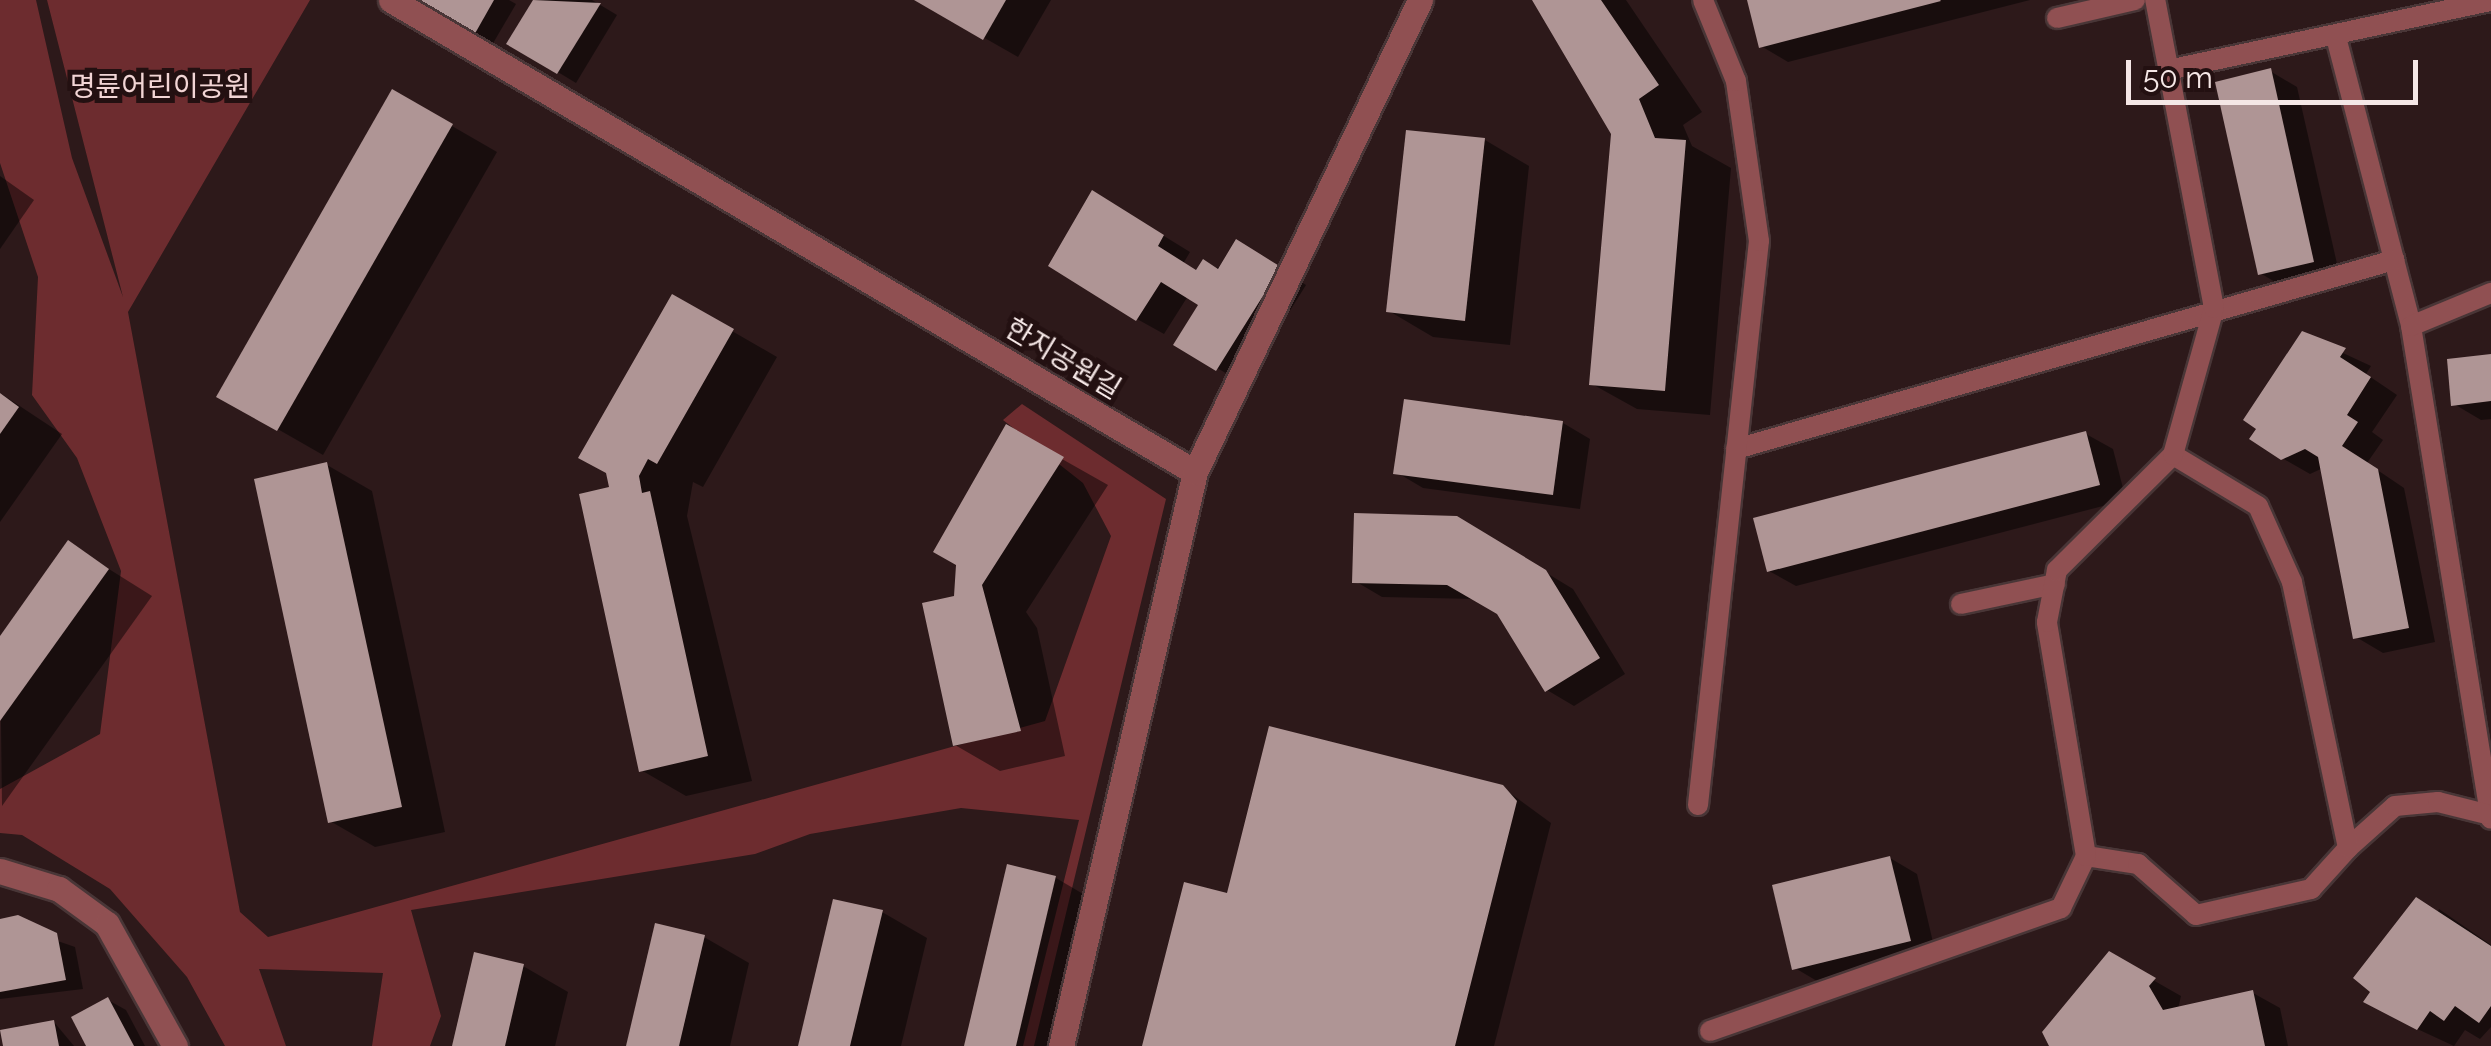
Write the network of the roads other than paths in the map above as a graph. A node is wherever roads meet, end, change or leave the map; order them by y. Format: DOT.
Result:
graph roads {
  1 [pos="391,0"];
  2 [pos="1420,0"];
  3 [pos="1703,0"];
  4 [pos="2135,0"];
  5 [pos="2154,0"];
  6 [pos="2491,0"];
  7 [pos="2057,18"];
  8 [pos="2337,40"];
  9 [pos="2168,70"];
  10 [pos="2394,260"];
  11 [pos="2491,293"];
  12 [pos="2214,308"];
  13 [pos="2411,326"];
  14 [pos="1736,449"];
  15 [pos="2172,455"];
  16 [pos="1195,472"];
  17 [pos="2054,584"];
  18 [pos="1961,604"];
  19 [pos="1698,805"];
  20 [pos="2488,817"];
  21 [pos="2348,848"];
  22 [pos="2086,856"];
  23 [pos="0,871"];
  24 [pos="1710,1032"];
  25 [pos="174,1046"];
  26 [pos="1061,1046"];
  1 -- 16 [label="street, 한지공원길"];
  2 -- 16 [label="street"];
  3 -- 14 [label="lane"];
  4 -- 7 [label="lane"];
  5 -- 9 [label="lane"];
  6 -- 8 [label="lane"];
  8 -- 9 [label="lane"];
  8 -- 10 [label="lane"];
  9 -- 12 [label="lane"];
  10 -- 12 [label="lane"];
  10 -- 13 [label="lane"];
  11 -- 13 [label="lane"];
  12 -- 14 [label="lane"];
  12 -- 15 [label="lane"];
  13 -- 20 [label="lane"];
  14 -- 19 [label="lane"];
  15 -- 17 [label="lane"];
  15 -- 21 [label="lane"];
  16 -- 26 [label="street"];
  17 -- 18 [label="lane"];
  17 -- 22 [label="lane"];
  20 -- 21 [label="lane"];
  21 -- 22 [label="lane"];
  22 -- 24 [label="lane"];
  23 -- 25 [label="street"];
}
